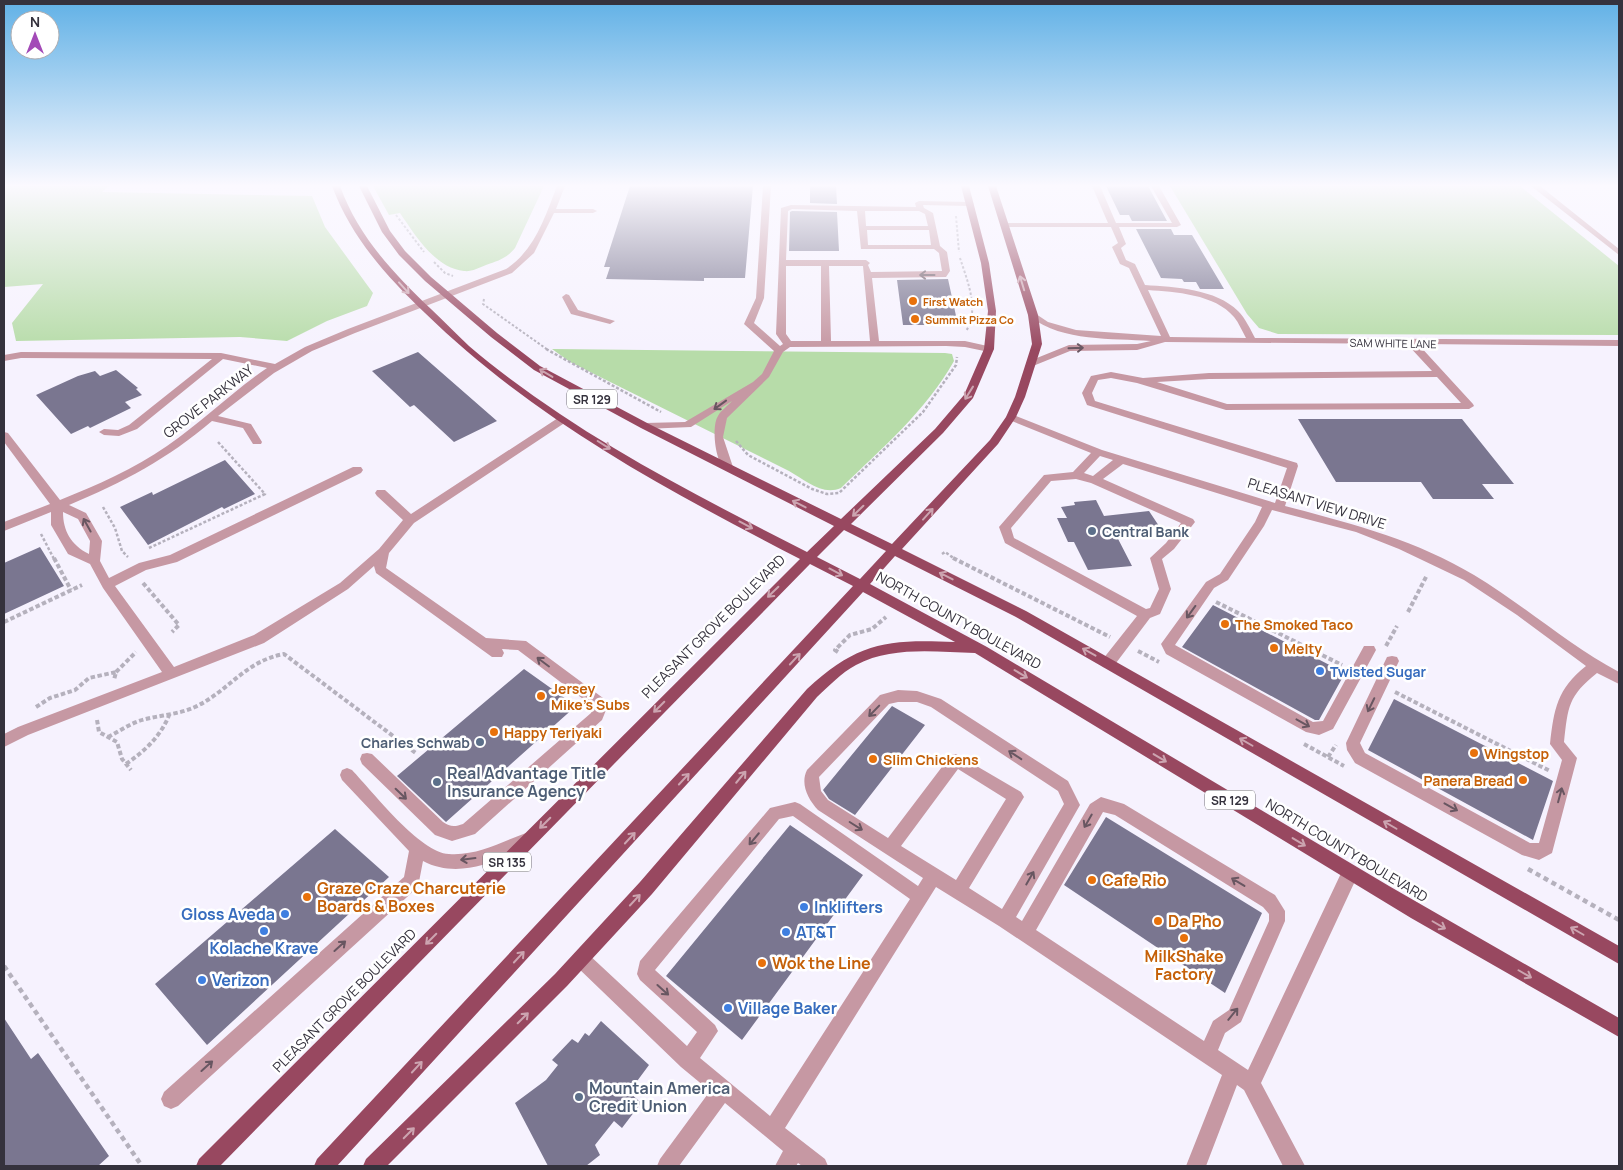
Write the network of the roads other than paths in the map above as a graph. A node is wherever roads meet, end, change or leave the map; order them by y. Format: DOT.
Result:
graph roads {
  1 [pos="363,241"];
  2 [pos="393,241"];
  3 [pos="537,241"];
  4 [pos="764,241"];
  5 [pos="783,241"];
  6 [pos="863,241"];
  7 [pos="935,241"];
  8 [pos="980,241"];
  9 [pos="1009,241"];
  10 [pos="1121,241"];
  11 [pos="1603,241"];
  12 [pos="864,247"];
  13 [pos="936,247"];
  14 [pos="1619,253"];
  15 [pos="782,263"];
  16 [pos="825,263"];
  17 [pos="866,263"];
  18 [pos="867,275"];
  19 [pos="1142,288"];
  20 [pos="449,295"];
  21 [pos="566,297"];
  22 [pos="426,304"];
  23 [pos="1032,315"];
  24 [pos="610,321"];
  25 [pos="1167,340"];
  26 [pos="1253,341"];
  27 [pos="1619,343"];
  28 [pos="788,344"];
  29 [pos="826,344"];
  30 [pos="1411,344"];
  31 [pos="875,345"];
  32 [pos="989,349"];
  33 [pos="779,350"];
  34 [pos="220,356"];
  35 [pos="4,358"];
  36 [pos="1030,364"];
  37 [pos="276,367"];
  38 [pos="1440,374"];
  39 [pos="762,380"];
  40 [pos="1139,380"];
  41 [pos="1011,417"];
  42 [pos="212,418"];
  43 [pos="562,420"];
  44 [pos="645,426"];
  45 [pos="104,432"];
  46 [pos="4,435"];
  47 [pos="257,442"];
  48 [pos="1098,452"];
  49 [pos="1122,459"];
  50 [pos="728,467"];
  51 [pos="357,470"];
  52 [pos="1076,475"];
  53 [pos="1095,480"];
  54 [pos="381,493"];
  55 [pos="57,504"];
  56 [pos="1273,506"];
  57 [pos="410,520"];
  58 [pos="843,525"];
  59 [pos="4,527"];
  60 [pos="895,550"];
  61 [pos="383,552"];
  62 [pos="808,558"];
  63 [pos="94,561"];
  64 [pos="107,585"];
  65 [pos="862,586"];
  66 [pos="1145,615"];
  67 [pos="483,643"];
  68 [pos="979,648"];
  69 [pos="1369,650"];
  70 [pos="497,653"];
  71 [pos="1392,661"];
  72 [pos="1108,663"];
  73 [pos="1596,666"];
  74 [pos="171,674"];
  75 [pos="1619,678"];
  76 [pos="4,741"];
  77 [pos="367,759"];
  78 [pos="347,775"];
  79 [pos="530,838"];
  80 [pos="890,847"];
  81 [pos="417,848"];
  82 [pos="1350,873"];
  83 [pos="934,876"];
  84 [pos="959,890"];
  85 [pos="920,897"];
  86 [pos="1006,920"];
  87 [pos="1025,933"];
  88 [pos="1619,955"];
  89 [pos="581,959"];
  90 [pos="1619,1028"];
  91 [pos="1207,1054"];
  92 [pos="688,1060"];
  93 [pos="1233,1072"];
  94 [pos="1251,1083"];
  95 [pos="723,1089"];
  96 [pos="171,1099"];
  97 [pos="772,1130"];
  98 [pos="796,1149"];
  99 [pos="206,1166"];
  100 [pos="324,1166"];
  101 [pos="373,1166"];
  102 [pos="667,1166"];
  103 [pos="785,1166"];
  104 [pos="818,1166"];
  105 [pos="1196,1166"];
  106 [pos="1295,1166"];
  1 -- 22 [label="main road, NORTH COUNTY BOULEVARD / SR 129, one-way"];
  2 -- 20 [label="main road, SR 129"];
  3 -- 20 [label="street, GROVE PARKWAY"];
  4 -- 33 [label="street"];
  5 -- 15 [label="street"];
  6 -- 12 [label="street"];
  7 -- 13 [label="street"];
  8 -- 32 [label="main road, PLEASANT GROVE BOULEVARD"];
  23 -- 9 [label="main road, one-way"];
  10 -- 19 [label="street"];
  11 -- 14 [label="street"];
  12 -- 13 [label="street"];
  12 -- 17 [label="street"];
  13 -- 18 [label="street, one-way"];
  15 -- 16 [label="street"];
  15 -- 28 [label="street"];
  16 -- 17 [label="street"];
  16 -- 29 [label="street"];
  17 -- 18 [label="street"];
  18 -- 31 [label="street"];
  19 -- 25 [label="street"];
  19 -- 26 [label="street"];
  20 -- 22 [label="street, GROVE PARKWAY"];
  44 -- 20 [label="main road, SR 129, one-way"];
  21 -- 24 [label="street"];
  22 -- 37 [label="street, GROVE PARKWAY"];
  22 -- 43 [label="main road, NORTH COUNTY BOULEVARD / SR 129"];
  23 -- 25 [label="street, SAM WHITE LANE"];
  23 -- 36 [label="main road"];
  25 -- 26 [label="street, SAM WHITE LANE"];
  36 -- 25 [label="street, SAM WHITE LANE, one-way"];
  26 -- 30 [label="street, SAM WHITE LANE"];
  27 -- 30 [label="street, SAM WHITE LANE"];
  28 -- 29 [label="street"];
  28 -- 33 [label="street"];
  29 -- 31 [label="street"];
  30 -- 38 [label="street"];
  31 -- 32 [label="street"];
  32 -- 58 [label="main road, PLEASANT GROVE BOULEVARD, one-way"];
  33 -- 39 [label="street"];
  34 -- 35 [label="street"];
  34 -- 37 [label="street"];
  34 -- 45 [label="street"];
  36 -- 41 [label="main road"];
  37 -- 42 [label="street, GROVE PARKWAY"];
  38 -- 40 [label="street"];
  38 -- 40 [label="street"];
  39 -- 44 [label="street, one-way"];
  39 -- 50 [label="street"];
  40 -- 56 [label="street"];
  41 -- 48 [label="street, PLEASANT VIEW DRIVE"];
  60 -- 41 [label="main road, one-way"];
  42 -- 47 [label="street"];
  42 -- 55 [label="street, GROVE PARKWAY"];
  43 -- 57 [label="street"];
  43 -- 62 [label="main road, NORTH COUNTY BOULEVARD / SR 129, one-way"];
  44 -- 50 [label="main road, SR 129"];
  46 -- 55 [label="street"];
  48 -- 49 [label="street, PLEASANT VIEW DRIVE"];
  48 -- 52 [label="street"];
  49 -- 53 [label="street"];
  49 -- 56 [label="street, PLEASANT VIEW DRIVE"];
  58 -- 50 [label="main road, SR 129, one-way"];
  51 -- 64 [label="street"];
  52 -- 53 [label="street"];
  52 -- 66 [label="street"];
  53 -- 66 [label="street"];
  54 -- 57 [label="street"];
  55 -- 59 [label="street, GROVE PARKWAY"];
  55 -- 63 [label="street"];
  63 -- 55 [label="street, one-way"];
  56 -- 69 [label="street, one-way"];
  56 -- 73 [label="street, PLEASANT VIEW DRIVE"];
  57 -- 61 [label="street"];
  58 -- 60 [label="main road, SR 129"];
  58 -- 62 [label="main road, PLEASANT GROVE BOULEVARD / SR 135"];
  60 -- 65 [label="main road"];
  72 -- 60 [label="main road, SR 129, one-way"];
  61 -- 67 [label="street"];
  61 -- 74 [label="street"];
  62 -- 65 [label="main road, NORTH COUNTY BOULEVARD / SR 129, one-way"];
  62 -- 79 [label="main road, PLEASANT GROVE BOULEVARD / SR 135, one-way"];
  63 -- 64 [label="street"];
  64 -- 74 [label="street"];
  65 -- 68 [label="main road, NORTH COUNTY BOULEVARD / SR 129"];
  100 -- 65 [label="main road, one-way"];
  66 -- 72 [label="street"];
  67 -- 70 [label="street"];
  77 -- 67 [label="street, one-way"];
  68 -- 82 [label="main road, NORTH COUNTY BOULEVARD / SR 129, one-way"];
  89 -- 68 [label="main road, one-way"];
  71 -- 73 [label="street, one-way"];
  88 -- 72 [label="main road, SR 129, one-way"];
  73 -- 75 [label="street, PLEASANT VIEW DRIVE"];
  74 -- 76 [label="street"];
  78 -- 81 [label="street"];
  79 -- 81 [label="street, one-way"];
  79 -- 99 [label="main road, PLEASANT GROVE BOULEVARD / SR 135, one-way"];
  80 -- 83 [label="street"];
  80 -- 84 [label="street"];
  86 -- 80 [label="street, one-way"];
  96 -- 81 [label="street, one-way"];
  82 -- 90 [label="main road, NORTH COUNTY BOULEVARD / SR 129, one-way"];
  82 -- 94 [label="street"];
  83 -- 84 [label="street"];
  83 -- 85 [label="street"];
  84 -- 86 [label="street"];
  85 -- 92 [label="street, one-way"];
  85 -- 97 [label="street"];
  86 -- 87 [label="street"];
  87 -- 91 [label="street"];
  91 -- 87 [label="street, one-way"];
  89 -- 92 [label="street"];
  101 -- 89 [label="main road, one-way"];
  91 -- 93 [label="street"];
  92 -- 95 [label="street"];
  93 -- 94 [label="street"];
  93 -- 105 [label="street"];
  94 -- 106 [label="street"];
  95 -- 97 [label="street"];
  95 -- 102 [label="street"];
  97 -- 98 [label="street"];
  98 -- 103 [label="street"];
  98 -- 104 [label="street"];
}
